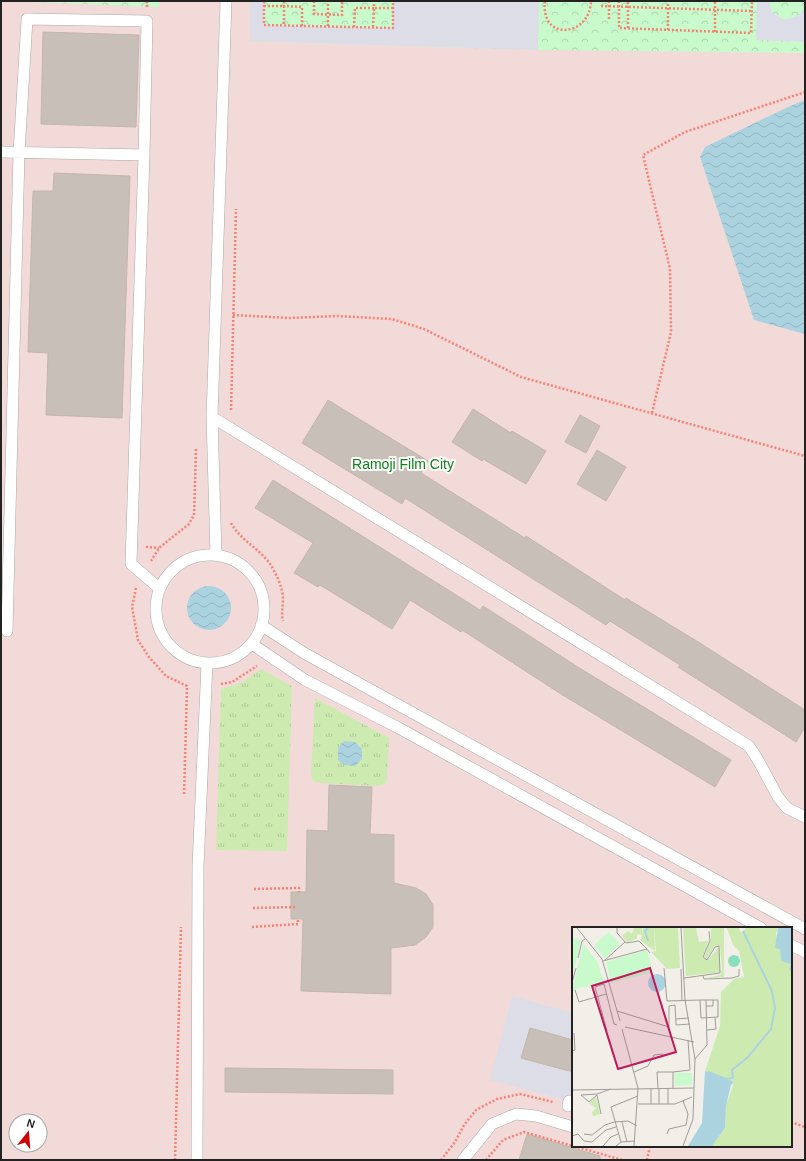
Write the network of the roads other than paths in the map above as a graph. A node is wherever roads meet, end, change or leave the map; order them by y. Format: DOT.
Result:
graph roads {
  1 [pos="226,1"];
  2 [pos="1,152"];
  3 [pos="19,153"];
  4 [pos="144,155"];
  5 [pos="212,417"];
  6 [pos="216,555"];
  7 [pos="159,588"];
  8 [pos="261,625"];
  9 [pos="7,631"];
  10 [pos="252,644"];
  11 [pos="207,664"];
  12 [pos="805,817"];
  13 [pos="759,927"];
  14 [pos="805,929"];
  15 [pos="792,946"];
  16 [pos="805,952"];
  17 [pos="572,1127"];
  18 [pos="197,1160"];
  19 [pos="463,1160"];
  1 -- 5 [label="lane"];
  2 -- 3 [label="lane"];
  3 -- 4 [label="lane"];
  3 -- 4 [label="lane"];
  3 -- 9 [label="lane"];
  4 -- 7 [label="lane"];
  5 -- 6 [label="lane"];
  5 -- 12 [label="lane"];
  6 -- 7 [label="lane"];
  6 -- 8 [label="lane"];
  7 -- 11 [label="lane"];
  8 -- 10 [label="lane"];
  8 -- 14 [label="lane"];
  10 -- 11 [label="lane"];
  10 -- 13 [label="lane"];
  11 -- 18 [label="lane"];
  15 -- 16 [label="lane"];
  17 -- 19 [label="lane"];
}
